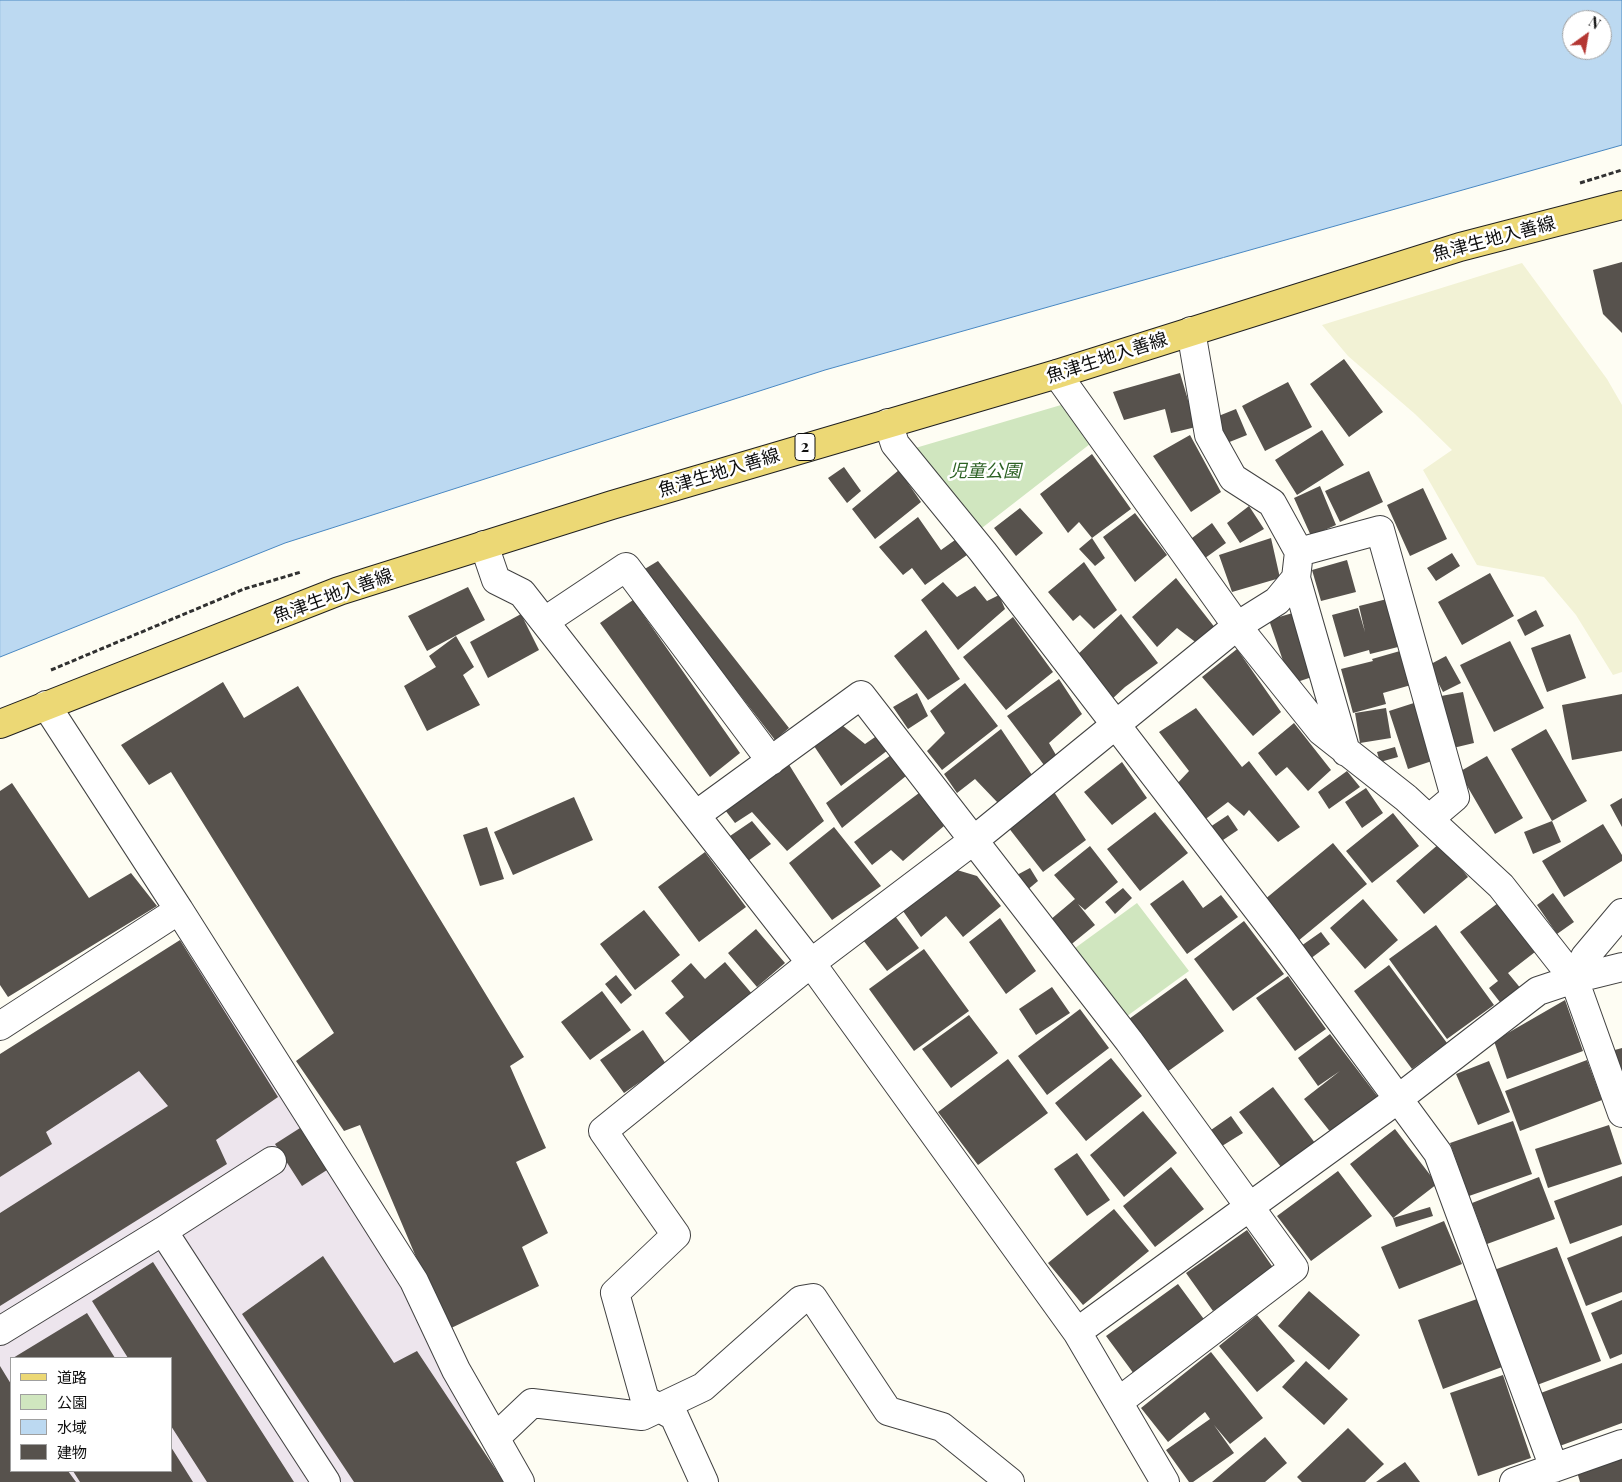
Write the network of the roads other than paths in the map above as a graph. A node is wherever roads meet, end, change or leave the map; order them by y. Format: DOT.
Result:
graph roads {
  1 [pos="1622,205"];
  2 [pos="1191,331"];
  3 [pos="1057,374"];
  4 [pos="888,423"];
  5 [pos="484,545"];
  6 [pos="1297,565"];
  7 [pos="545,621"];
  8 [pos="1237,626"];
  9 [pos="46,706"];
  10 [pos="0,724"];
  11 [pos="1115,726"];
  12 [pos="1346,752"];
  13 [pos="771,761"];
  14 [pos="696,815"];
  15 [pos="1429,820"];
  16 [pos="974,840"];
  17 [pos="179,910"];
  18 [pos="1622,913"];
  19 [pos="811,963"];
  20 [pos="1622,967"];
  21 [pos="1574,979"];
  22 [pos="0,1026"];
  23 [pos="1399,1099"];
  24 [pos="1622,1113"];
  25 [pos="272,1161"];
  26 [pos="1248,1207"];
  27 [pos="163,1231"];
  28 [pos="0,1331"];
  29 [pos="1077,1332"];
  30 [pos="1118,1402"];
  31 [pos="660,1408"];
  32 [pos="495,1438"];
  33 [pos="1622,1444"];
  34 [pos="1554,1468"];
  35 [pos="326,1482"];
  36 [pos="520,1482"];
  37 [pos="704,1482"];
  38 [pos="1010,1482"];
  39 [pos="1165,1482"];
  40 [pos="1514,1482"];
  1 -- 2 [label="main road, 魚津生地入善線 / 2"];
  2 -- 3 [label="main road, 魚津生地入善線 / 2"];
  2 -- 6 [label="street"];
  3 -- 4 [label="main road, 魚津生地入善線 / 2"];
  3 -- 8 [label="street"];
  4 -- 5 [label="main road, 魚津生地入善線 / 2"];
  4 -- 11 [label="street"];
  5 -- 7 [label="street"];
  5 -- 9 [label="main road, 魚津生地入善線 / 2"];
  6 -- 8 [label="street"];
  6 -- 12 [label="street"];
  6 -- 15 [label="street"];
  7 -- 13 [label="street"];
  7 -- 14 [label="street"];
  8 -- 11 [label="street"];
  8 -- 12 [label="street"];
  9 -- 10 [label="main road, 魚津生地入善線 / 2"];
  9 -- 17 [label="street"];
  11 -- 16 [label="street"];
  11 -- 23 [label="street"];
  12 -- 15 [label="street"];
  13 -- 14 [label="street"];
  13 -- 16 [label="street"];
  14 -- 19 [label="street"];
  15 -- 21 [label="street"];
  16 -- 19 [label="street"];
  16 -- 26 [label="street"];
  17 -- 22 [label="street"];
  17 -- 32 [label="street"];
  18 -- 21 [label="street"];
  19 -- 29 [label="street"];
  19 -- 31 [label="street"];
  20 -- 21 [label="street"];
  21 -- 23 [label="street"];
  21 -- 24 [label="street"];
  23 -- 26 [label="street"];
  23 -- 34 [label="street"];
  25 -- 27 [label="street"];
  26 -- 29 [label="street"];
  26 -- 30 [label="street"];
  27 -- 28 [label="street"];
  27 -- 35 [label="street"];
  29 -- 30 [label="street"];
  30 -- 39 [label="street"];
  31 -- 32 [label="street"];
  31 -- 37 [label="street"];
  31 -- 38 [label="street"];
  32 -- 36 [label="street"];
  33 -- 34 [label="street"];
  34 -- 40 [label="street"];
}
